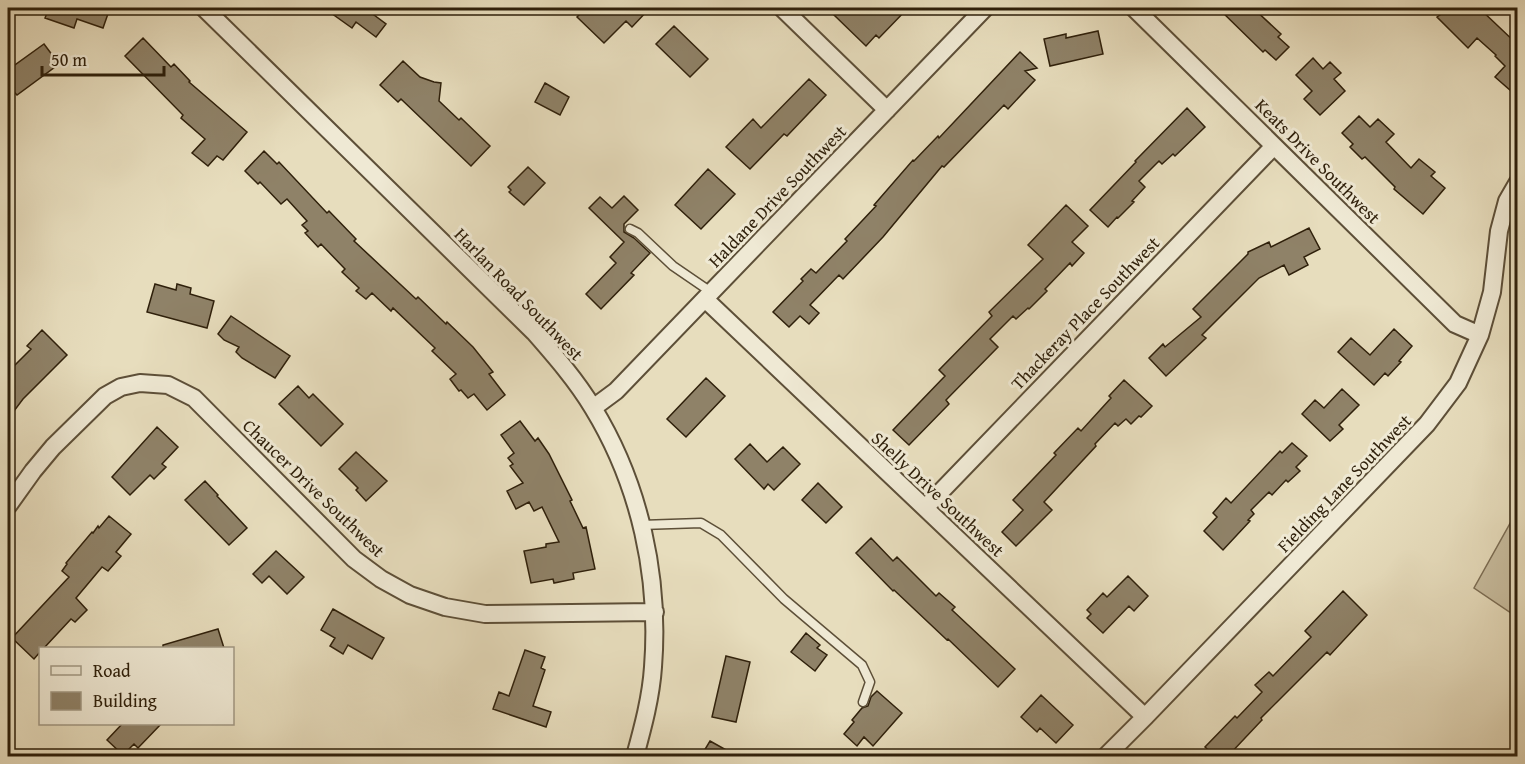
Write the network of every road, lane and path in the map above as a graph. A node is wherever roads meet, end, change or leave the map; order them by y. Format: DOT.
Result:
graph roads {
  1 [pos="204,8"];
  2 [pos="782,8"];
  3 [pos="985,8"];
  4 [pos="1134,8"];
  5 [pos="887,110"];
  6 [pos="1274,146"];
  7 [pos="1518,182"];
  8 [pos="630,229"];
  9 [pos="708,296"];
  10 [pos="1480,335"];
  11 [pos="593,408"];
  12 [pos="8,506"];
  13 [pos="925,508"];
  14 [pos="641,525"];
  15 [pos="655,612"];
  16 [pos="863,702"];
  17 [pos="1145,717"];
  18 [pos="635,756"];
  19 [pos="1106,756"];
  1 -- 11 [label="street, Harlan Road Southwest"];
  2 -- 5 [label="street"];
  3 -- 5 [label="street, Haldane Drive Southwest"];
  4 -- 6 [label="street, Keats Drive Southwest"];
  5 -- 9 [label="street, Haldane Drive Southwest"];
  6 -- 10 [label="street, Keats Drive Southwest"];
  6 -- 13 [label="street, Thackeray Place Southwest"];
  7 -- 10 [label="street, Fielding Lane Southwest"];
  8 -- 9 [label="lane"];
  9 -- 11 [label="street, Haldane Drive Southwest"];
  9 -- 13 [label="street, Shelly Drive Southwest"];
  10 -- 17 [label="street, Fielding Lane Southwest"];
  11 -- 14 [label="street, Harlan Road Southwest"];
  12 -- 15 [label="street, Chaucer Drive Southwest"];
  13 -- 17 [label="street, Shelly Drive Southwest"];
  14 -- 15 [label="street, Harlan Road Southwest"];
  14 -- 16 [label="lane"];
  15 -- 18 [label="street, Harlan Road Southwest"];
  17 -- 19 [label="street, Fielding Lane Southwest"];
}
